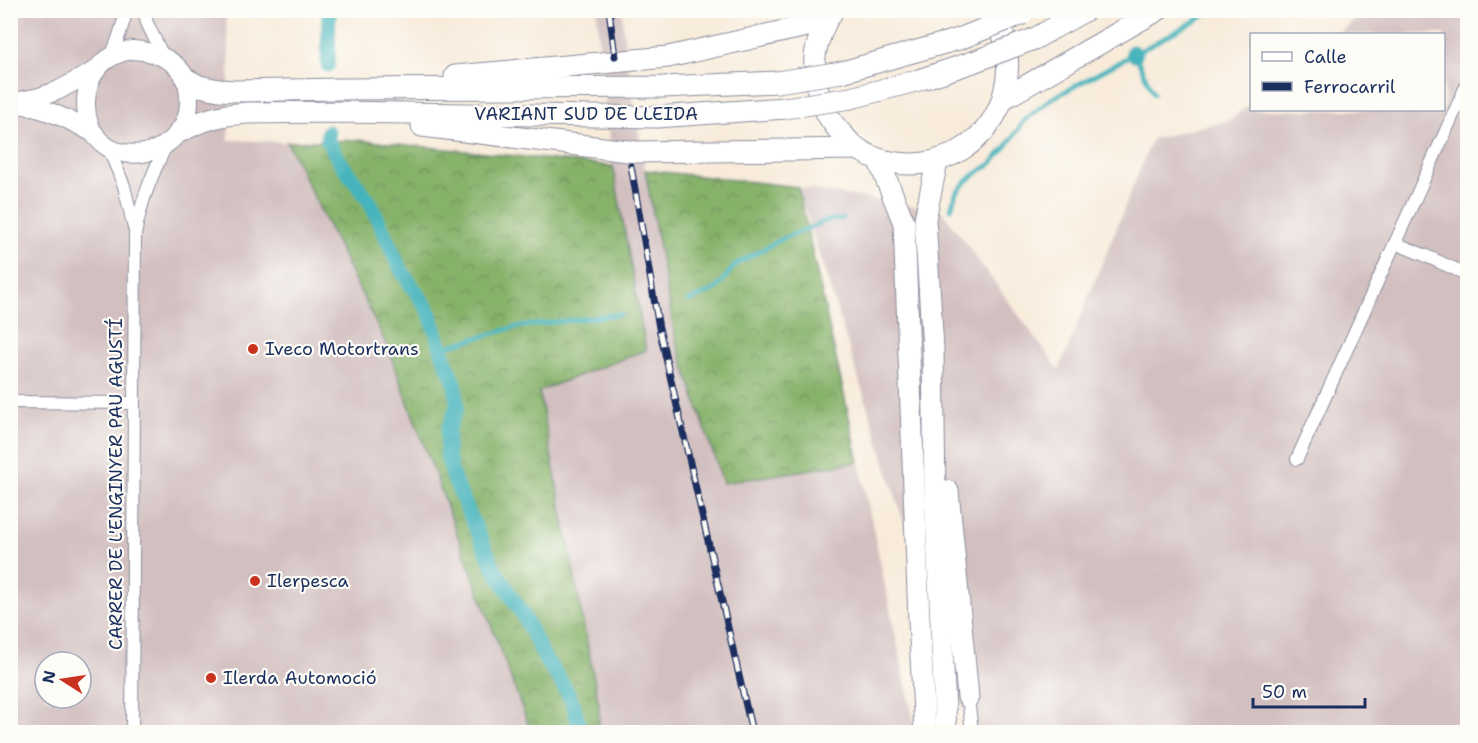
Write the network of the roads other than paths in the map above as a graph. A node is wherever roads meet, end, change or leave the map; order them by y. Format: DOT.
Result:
graph roads {
  1 [pos="127,10"];
  2 [pos="144,10"];
  3 [pos="990,10"];
  4 [pos="1086,10"];
  5 [pos="1158,10"];
  6 [pos="1025,12"];
  7 [pos="829,16"];
  8 [pos="111,57"];
  9 [pos="165,58"];
  10 [pos="96,70"];
  11 [pos="186,79"];
  12 [pos="1467,82"];
  13 [pos="339,89"];
  14 [pos="1003,99"];
  15 [pos="10,103"];
  16 [pos="339,112"];
  17 [pos="95,134"];
  18 [pos="173,138"];
  19 [pos="109,149"];
  20 [pos="857,149"];
  21 [pos="878,159"];
  22 [pos="937,162"];
  23 [pos="135,235"];
  24 [pos="1395,243"];
  25 [pos="1467,275"];
  26 [pos="933,350"];
  27 [pos="10,402"];
  28 [pos="134,403"];
  29 [pos="1297,459"];
  30 [pos="968,698"];
  31 [pos="132,732"];
  32 [pos="925,732"];
  33 [pos="946,732"];
  34 [pos="972,732"];
  1 -- 8 [label="street"];
  2 -- 9 [label="street"];
  3 -- 14 [label="highway"];
  4 -- 16 [label="highway, VARIANT SUD DE LLEIDA, bridge"];
  5 -- 14 [label="highway"];
  6 -- 13 [label="highway, VARIANT SUD DE LLEIDA, bridge"];
  7 -- 13 [label="highway"];
  7 -- 20 [label="highway"];
  8 -- 9 [label="main road"];
  8 -- 10 [label="main road"];
  9 -- 11 [label="main road"];
  10 -- 15 [label="main road"];
  10 -- 17 [label="main road"];
  11 -- 13 [label="highway, VARIANT SUD DE LLEIDA"];
  11 -- 18 [label="main road"];
  12 -- 24 [label="street"];
  14 -- 22 [label="highway"];
  15 -- 17 [label="main road"];
  16 -- 18 [label="highway, VARIANT SUD DE LLEIDA"];
  16 -- 20 [label="highway"];
  17 -- 19 [label="main road"];
  18 -- 19 [label="main road"];
  18 -- 23 [label="street, CARRER DE L'ENGINYER PAU AGUSTÍ"];
  19 -- 23 [label="street, CARRER DE L'ENGINYER PAU AGUSTÍ"];
  20 -- 21 [label="highway"];
  21 -- 22 [label="highway"];
  21 -- 32 [label="highway"];
  22 -- 26 [label="highway"];
  23 -- 28 [label="street, CARRER DE L'ENGINYER PAU AGUSTÍ"];
  24 -- 25 [label="street"];
  24 -- 29 [label="street"];
  26 -- 30 [label="highway"];
  26 -- 33 [label="highway"];
  27 -- 28 [label="street"];
  28 -- 31 [label="street, CARRER DE L'ENGINYER PAU AGUSTÍ"];
  30 -- 34 [label="street"];
}
